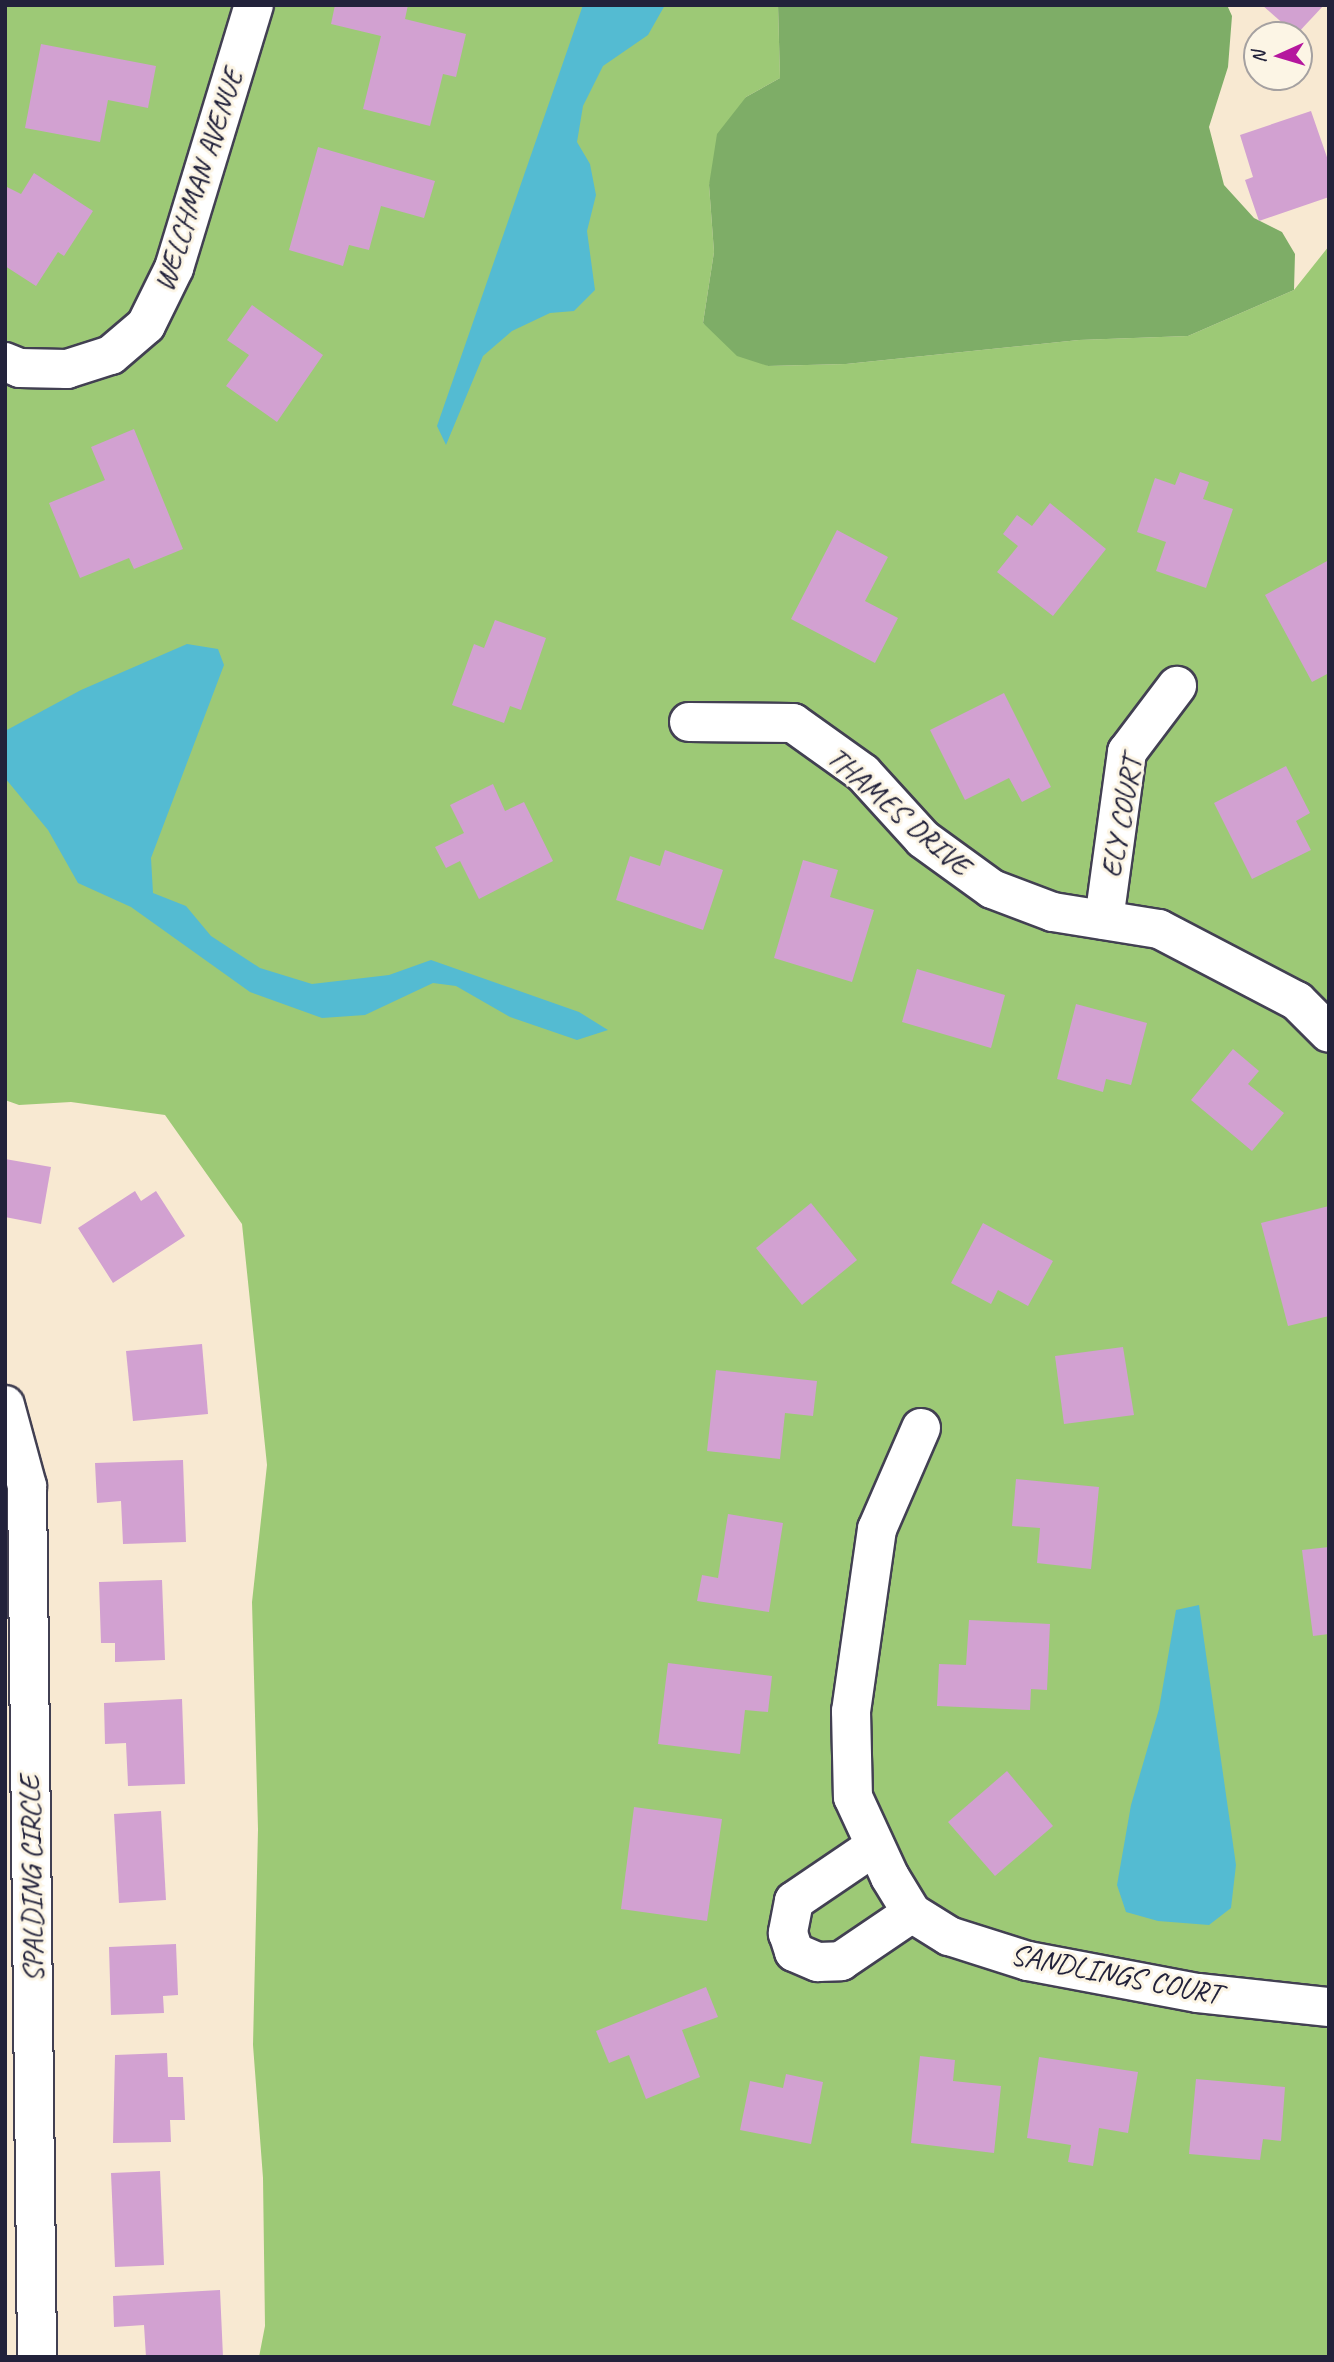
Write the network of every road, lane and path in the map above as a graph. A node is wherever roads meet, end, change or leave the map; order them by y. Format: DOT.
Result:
graph roads {
  1 [pos="254,5"];
  2 [pos="5,362"];
  3 [pos="1177,686"];
  4 [pos="689,722"];
  5 [pos="1104,920"];
  6 [pos="1329,1032"];
  7 [pos="5,1405"];
  8 [pos="921,1428"];
  9 [pos="875,1846"];
  10 [pos="912,1913"];
  11 [pos="1329,2007"];
  12 [pos="20,2205"];
  13 [pos="37,2357"];
  1 -- 2 [label="street, WELCHMAN AVENUE"];
  3 -- 5 [label="street, ELY COURT"];
  4 -- 5 [label="street, THAMES DRIVE"];
  5 -- 6 [label="street, THAMES DRIVE"];
  7 -- 12 [label="street, SPALDING CIRCLE"];
  8 -- 9 [label="street, SANDLINGS COURT"];
  9 -- 10 [label="street, SANDLINGS COURT"];
  9 -- 10 [label="street"];
  10 -- 11 [label="street, SANDLINGS COURT"];
  12 -- 13 [label="street, SPALDING CIRCLE"];
}
